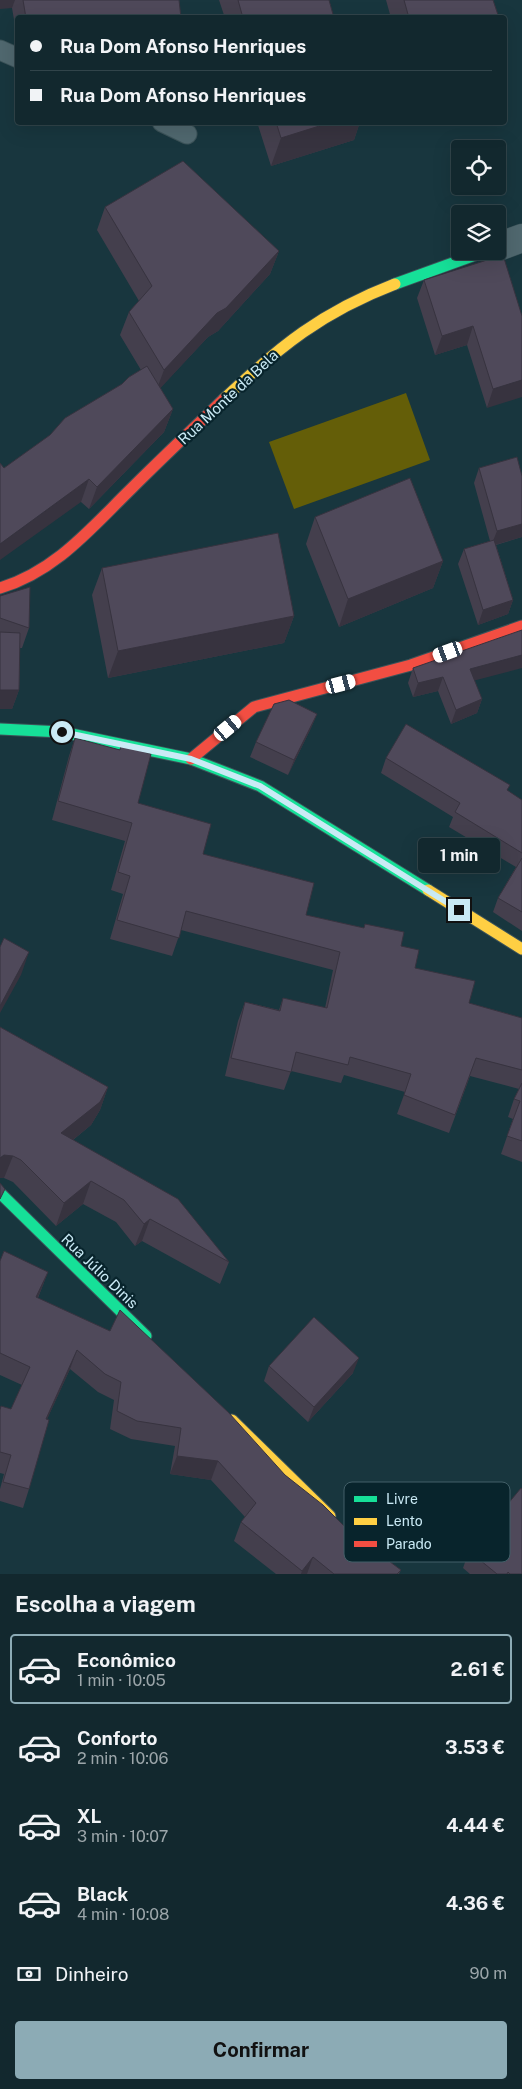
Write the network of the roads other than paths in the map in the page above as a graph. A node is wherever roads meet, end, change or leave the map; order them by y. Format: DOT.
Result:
graph roads {
  1 [pos="0,50"];
  2 [pos="15,57"];
  3 [pos="168,125"];
  4 [pos="187,134"];
  5 [pos="522,238"];
  6 [pos="506,244"];
  7 [pos="462,260"];
  8 [pos="0,588"];
  9 [pos="522,626"];
  10 [pos="0,729"];
  11 [pos="191,759"];
  12 [pos="522,949"];
  13 [pos="0,1193"];
  14 [pos="156,1346"];
  15 [pos="227,1415"];
  16 [pos="340,1526"];
  1 -- 2 [label="lane"];
  3 -- 4 [label="lane"];
  5 -- 6 [label="street"];
  7 -- 8 [label="street, Rua Monte da Bela"];
  9 -- 11 [label="street"];
  10 -- 11 [label="street"];
  11 -- 12 [label="street"];
  13 -- 14 [label="street, Rua Júlio Dinis"];
  15 -- 16 [label="street"];
}
